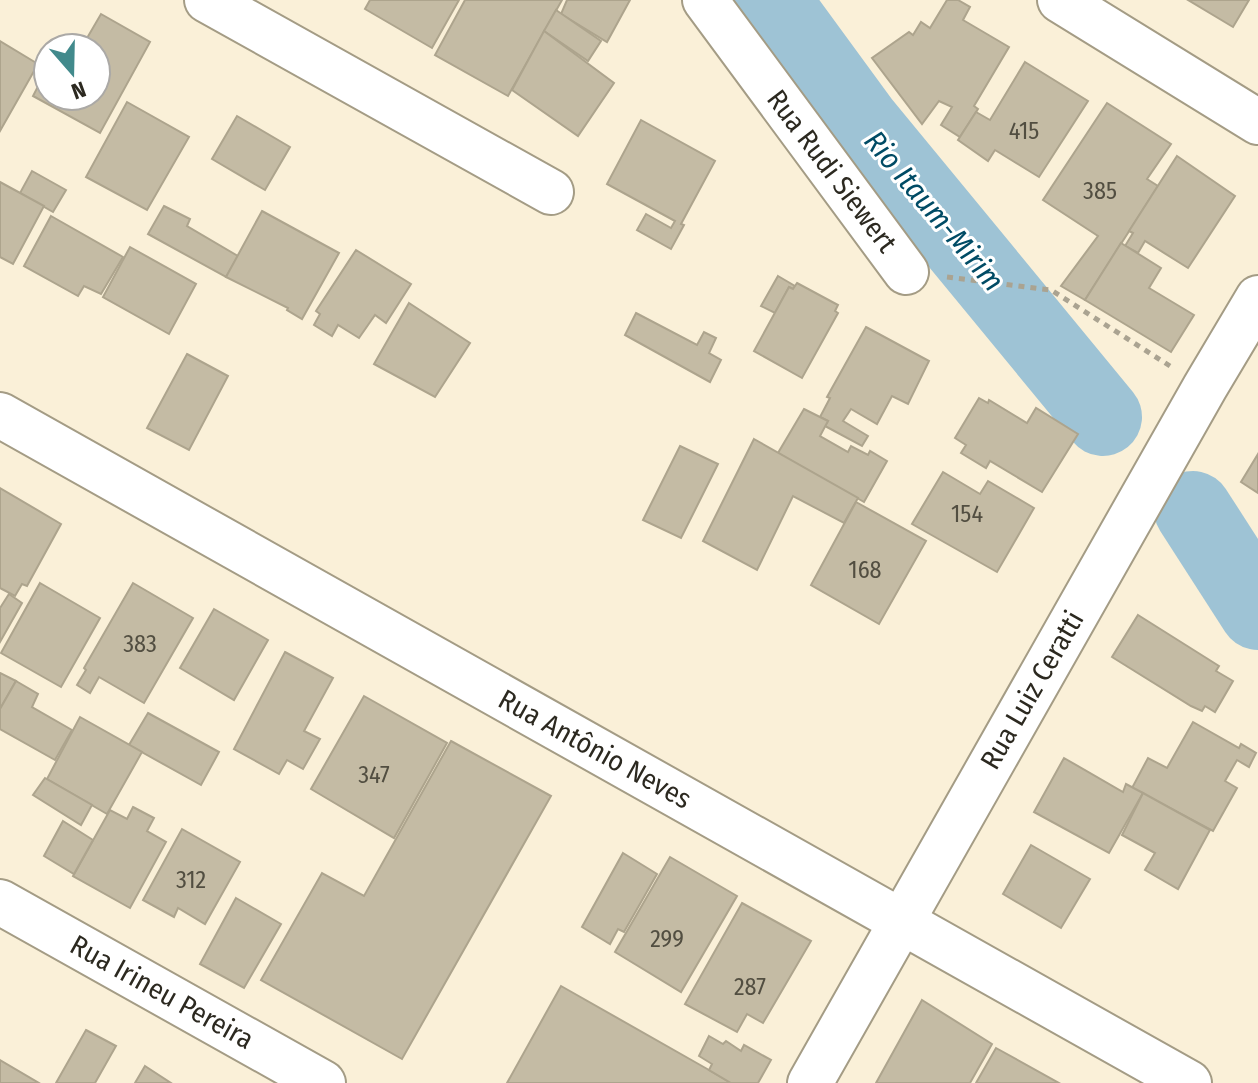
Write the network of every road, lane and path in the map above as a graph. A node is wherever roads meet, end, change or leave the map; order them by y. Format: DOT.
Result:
graph roads {
  1 [pos="207,0"];
  2 [pos="705,0"];
  3 [pos="1060,0"];
  4 [pos="1258,122"];
  5 [pos="551,192"];
  6 [pos="906,272"];
  7 [pos="1258,298"];
  8 [pos="1205,387"];
  9 [pos="0,415"];
  10 [pos="0,902"];
  11 [pos="901,921"];
  12 [pos="323,1083"];
  13 [pos="810,1083"];
  14 [pos="1189,1083"];
  1 -- 5 [label="street"];
  2 -- 6 [label="street, Rua Rudi Siewert"];
  3 -- 4 [label="street"];
  6 -- 8 [label="path, Rua Rudi Siewert"];
  7 -- 8 [label="street, Rua Luiz Ceratti"];
  8 -- 11 [label="street, Rua Luiz Ceratti"];
  9 -- 11 [label="street, Rua Antônio Neves"];
  10 -- 12 [label="street, Rua Irineu Pereira"];
  11 -- 13 [label="street, Rua Luiz Ceratti"];
  11 -- 14 [label="street, Rua Antônio Neves"];
}
